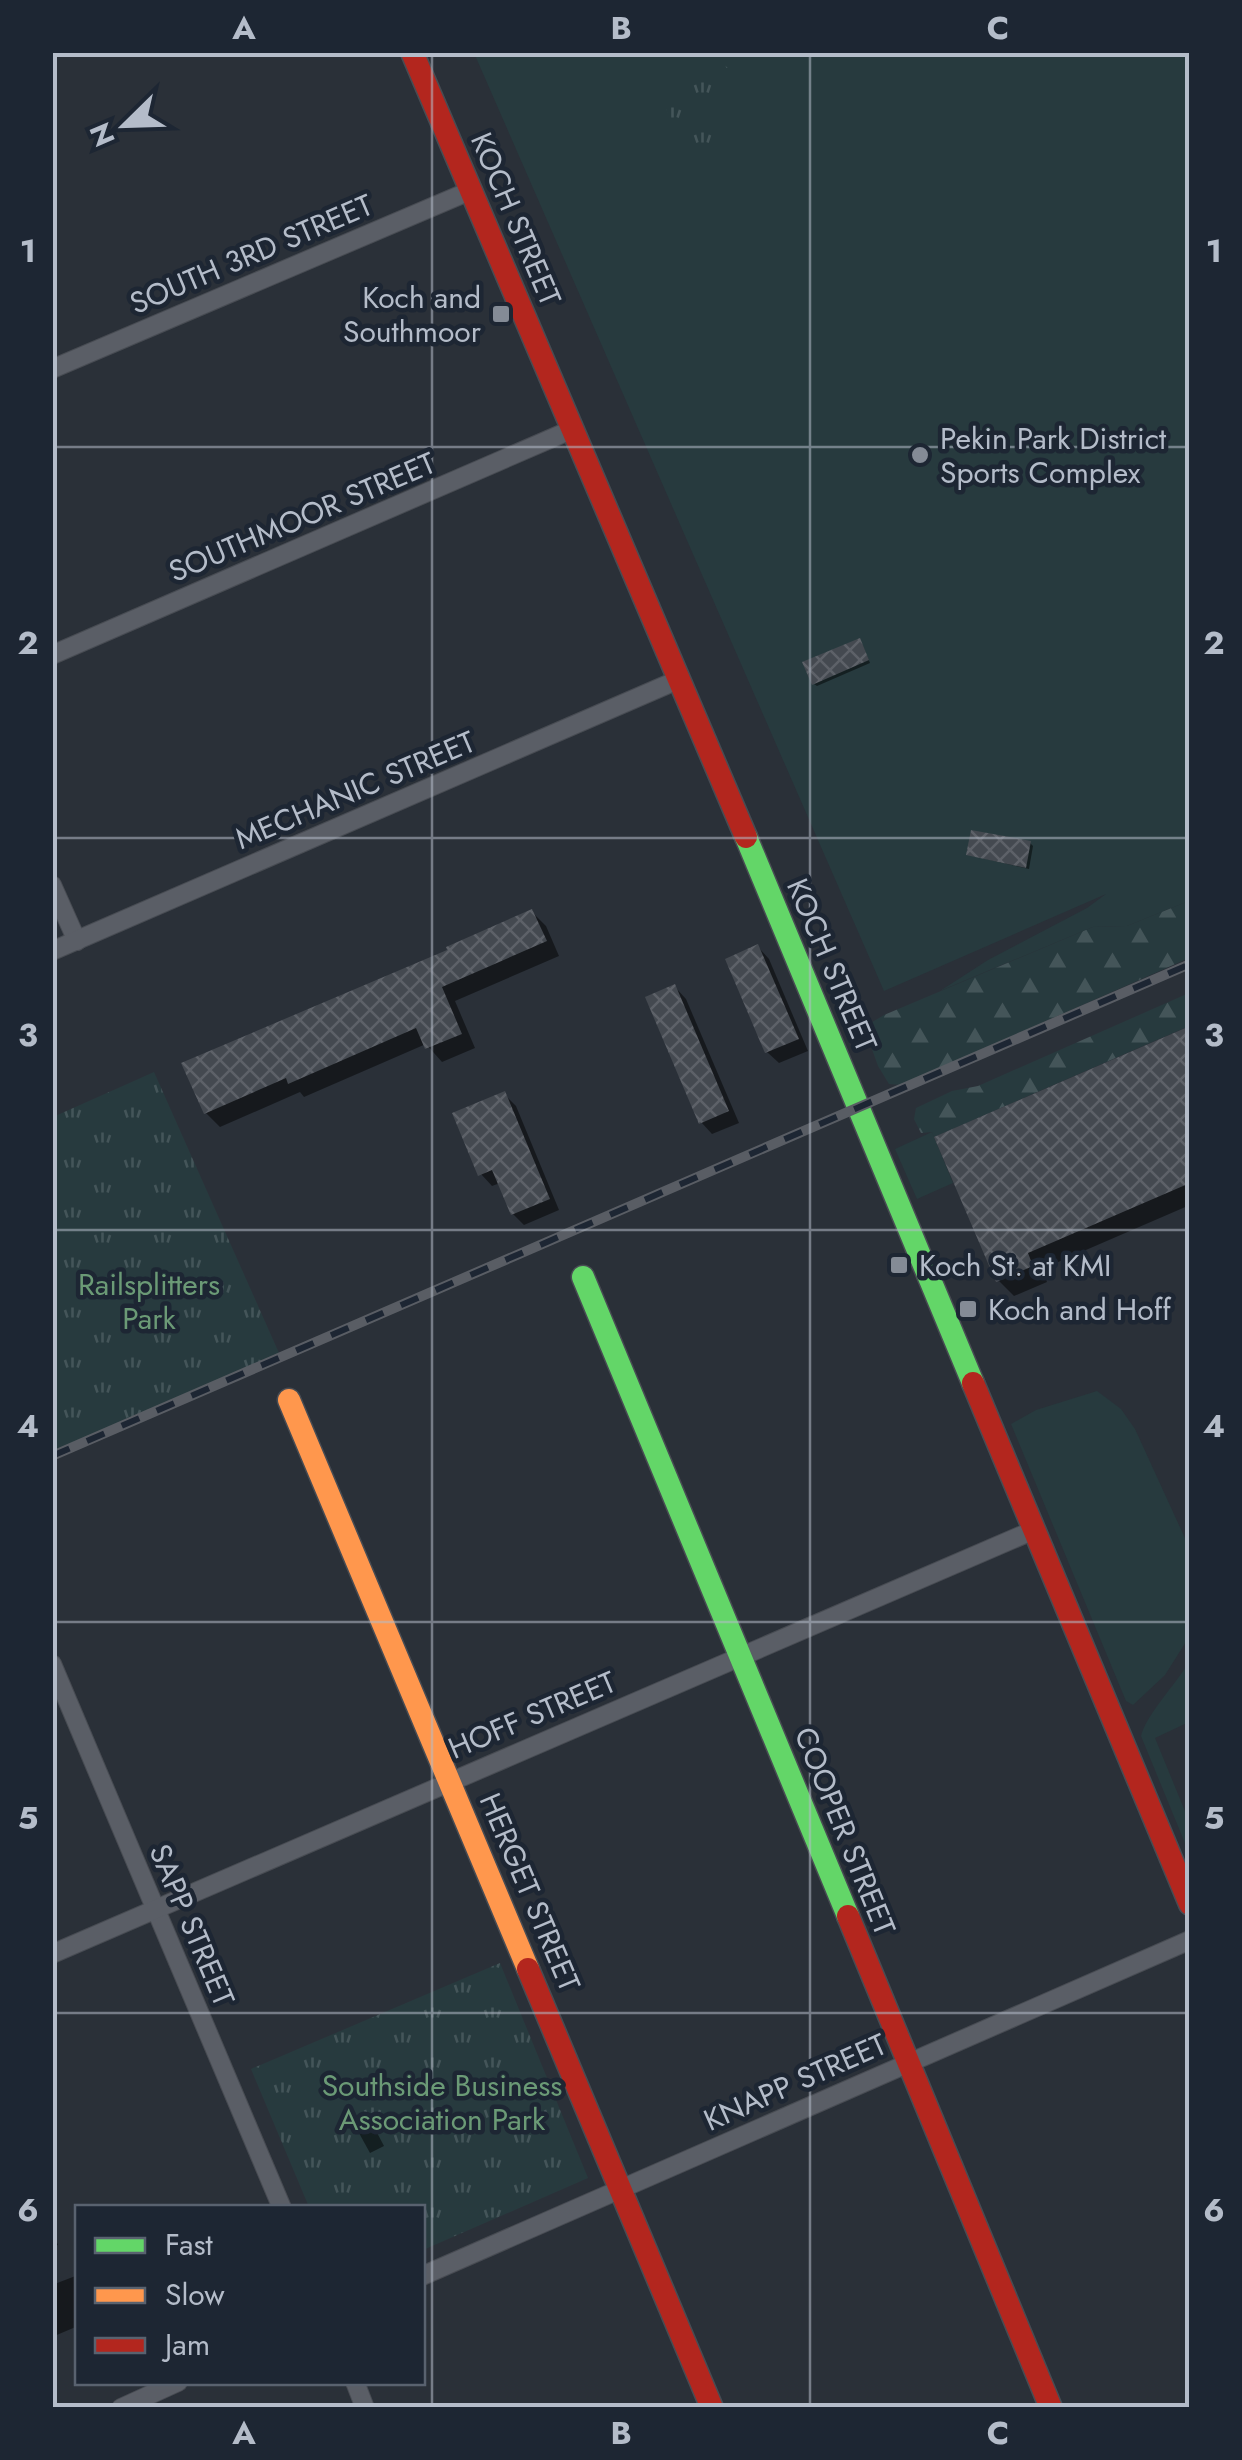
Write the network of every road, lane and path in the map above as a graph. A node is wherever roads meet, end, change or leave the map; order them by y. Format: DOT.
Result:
graph roads {
  1 [pos="412,52"];
  2 [pos="472,190"];
  3 [pos="52,370"];
  4 [pos="573,429"];
  5 [pos="52,655"];
  6 [pos="680,679"];
  7 [pos="52,885"];
  8 [pos="77,941"];
  9 [pos="52,952"];
  10 [pos="583,1277"];
  11 [pos="289,1400"];
  12 [pos="1034,1530"];
  13 [pos="741,1656"];
  14 [pos="52,1664"];
  15 [pos="450,1780"];
  16 [pos="1190,1904"];
  17 [pos="156,1909"];
  18 [pos="1190,1940"];
  19 [pos="52,1954"];
  20 [pos="907,2063"];
  21 [pos="621,2189"];
  22 [pos="281,2205"];
  23 [pos="425,2275"];
  24 [pos="171,2385"];
  25 [pos="121,2408"];
  26 [pos="712,2408"];
  27 [pos="1051,2408"];
  1 -- 2 [label="street, KOCH STREET"];
  2 -- 3 [label="street, SOUTH 3RD STREET"];
  2 -- 4 [label="street, KOCH STREET"];
  4 -- 5 [label="street, SOUTHMOOR STREET"];
  4 -- 6 [label="street, KOCH STREET"];
  6 -- 8 [label="street, MECHANIC STREET"];
  6 -- 12 [label="street, KOCH STREET"];
  7 -- 8 [label="street"];
  8 -- 9 [label="street, MECHANIC STREET"];
  10 -- 13 [label="street, COOPER STREET"];
  11 -- 15 [label="street, HERGET STREET"];
  12 -- 13 [label="street, HOFF STREET"];
  12 -- 16 [label="street, KOCH STREET"];
  13 -- 15 [label="street, HOFF STREET"];
  13 -- 20 [label="street, COOPER STREET"];
  14 -- 17 [label="street, SAPP STREET"];
  15 -- 17 [label="street, HOFF STREET"];
  15 -- 21 [label="street, HERGET STREET"];
  17 -- 19 [label="street, HOFF STREET"];
  17 -- 22 [label="street, SAPP STREET"];
  18 -- 20 [label="street, KNAPP STREET"];
  20 -- 21 [label="street, KNAPP STREET"];
  20 -- 27 [label="street, COOPER STREET"];
  21 -- 23 [label="street, KNAPP STREET"];
  21 -- 26 [label="street, HERGET STREET"];
  24 -- 25 [label="street"];
}
